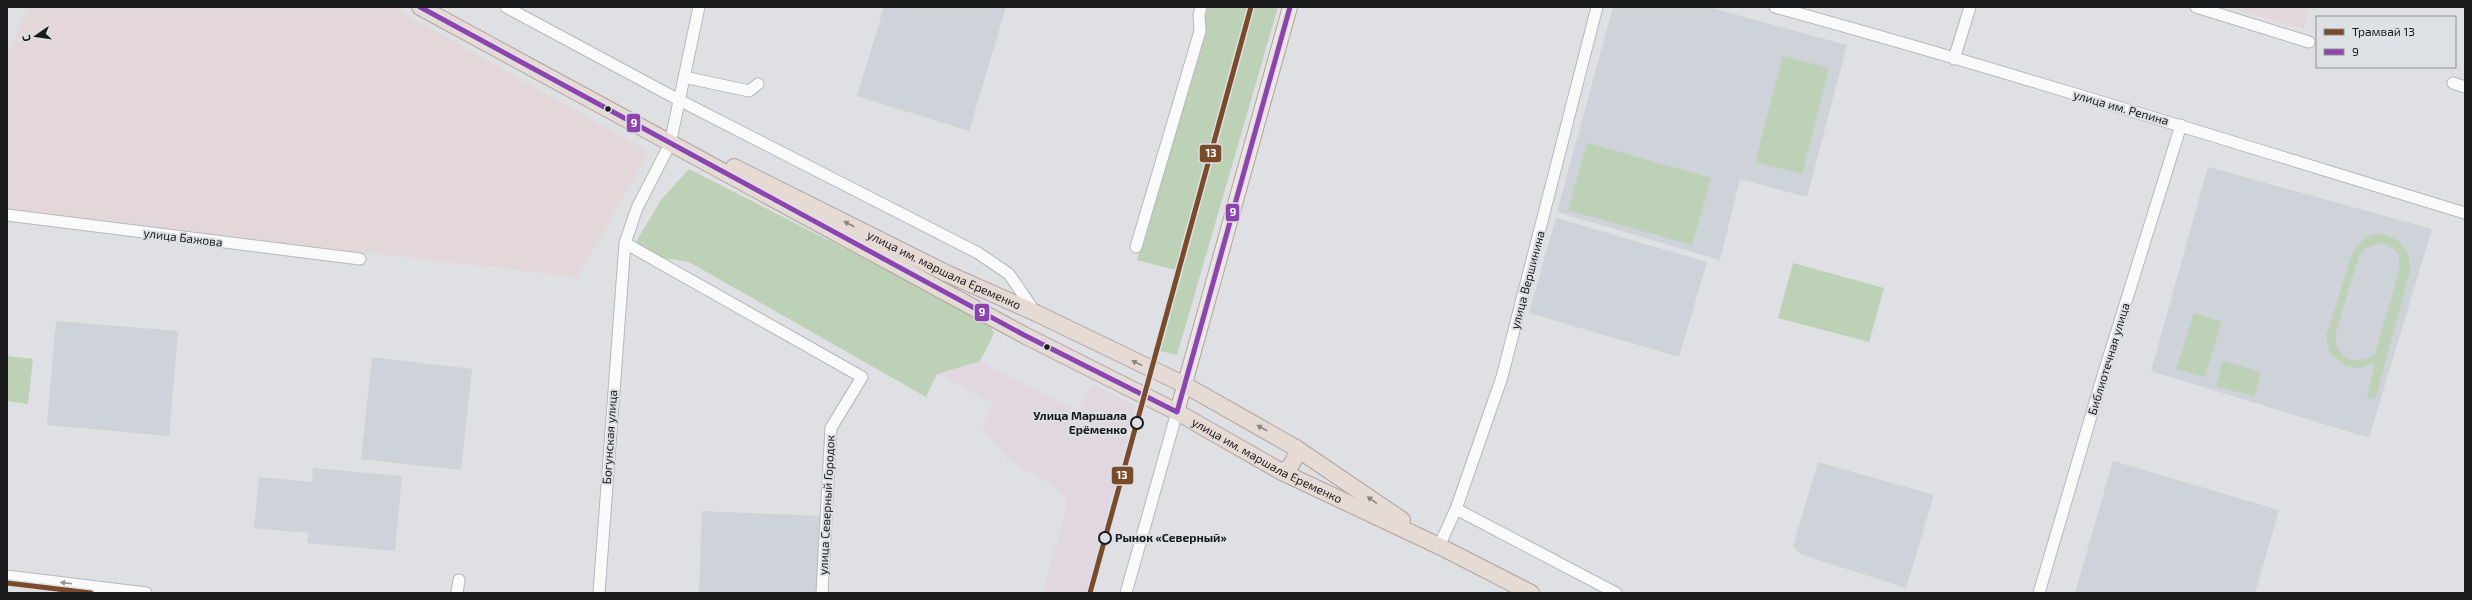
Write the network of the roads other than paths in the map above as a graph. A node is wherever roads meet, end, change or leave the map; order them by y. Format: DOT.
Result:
graph roads {
  1 [pos="420,7"];
  2 [pos="441,7"];
  3 [pos="506,7"];
  4 [pos="699,7"];
  5 [pos="1201,7"];
  6 [pos="1290,7"];
  7 [pos="1597,7"];
  8 [pos="1775,7"];
  9 [pos="1970,7"];
  10 [pos="2196,7"];
  11 [pos="2309,42"];
  12 [pos="1954,59"];
  13 [pos="684,77"];
  14 [pos="2452,83"];
  15 [pos="758,84"];
  16 [pos="2465,87"];
  17 [pos="679,100"];
  18 [pos="2181,125"];
  19 [pos="672,140"];
  20 [pos="2465,214"];
  21 [pos="7,215"];
  22 [pos="625,243"];
  23 [pos="1136,247"];
  24 [pos="360,259"];
  25 [pos="1036,313"];
  26 [pos="1024,335"];
  27 [pos="1185,385"];
  28 [pos="1177,412"];
  29 [pos="1296,448"];
  30 [pos="1282,472"];
  31 [pos="1456,509"];
  32 [pos="1439,546"];
  33 [pos="7,576"];
  34 [pos="458,580"];
  35 [pos="146,593"];
  36 [pos="457,593"];
  37 [pos="599,593"];
  38 [pos="822,593"];
  39 [pos="1126,593"];
  40 [pos="1531,593"];
  41 [pos="1616,593"];
  42 [pos="2039,593"];
  1 -- 19 [label="highway, улица им. маршала Еременко"];
  2 -- 19 [label="highway, улица им. маршала Еременко"];
  3 -- 17 [label="street"];
  4 -- 13 [label="street, Богунская улица"];
  5 -- 23 [label="street"];
  6 -- 27 [label="main road"];
  7 -- 31 [label="street, улица Вершинина"];
  8 -- 12 [label="street, улица им. Репина"];
  9 -- 12 [label="street"];
  10 -- 11 [label="street"];
  12 -- 18 [label="street, улица им. Репина"];
  13 -- 15 [label="street"];
  13 -- 17 [label="street, Богунская улица"];
  14 -- 16 [label="street"];
  17 -- 19 [label="street, Богунская улица"];
  17 -- 25 [label="street"];
  18 -- 20 [label="street, улица им. Репина"];
  18 -- 42 [label="street, Библиотечная улица"];
  19 -- 22 [label="street, Богунская улица"];
  25 -- 19 [label="highway, улица им. маршала Еременко, one-way"];
  19 -- 26 [label="highway, улица им. маршала Еременко"];
  21 -- 24 [label="street, улица Бажова"];
  22 -- 37 [label="street, Богунская улица"];
  22 -- 38 [label="street, улица Северный Городок"];
  25 -- 26 [label="highway"];
  27 -- 25 [label="highway, улица им. маршала Еременко, one-way"];
  26 -- 28 [label="highway, улица им. маршала Еременко"];
  27 -- 28 [label="main road"];
  29 -- 27 [label="highway, улица им. маршала Еременко, one-way"];
  28 -- 30 [label="highway, улица им. маршала Еременко"];
  28 -- 39 [label="street"];
  29 -- 30 [label="highway"];
  32 -- 29 [label="highway, улица им. маршала Еременко, one-way"];
  30 -- 32 [label="highway, улица им. маршала Еременко"];
  31 -- 32 [label="street, улица Вершинина"];
  31 -- 41 [label="street"];
  32 -- 40 [label="highway, улица им. маршала Еременко"];
  35 -- 33 [label="street, one-way"];
  34 -- 36 [label="street"];
}
